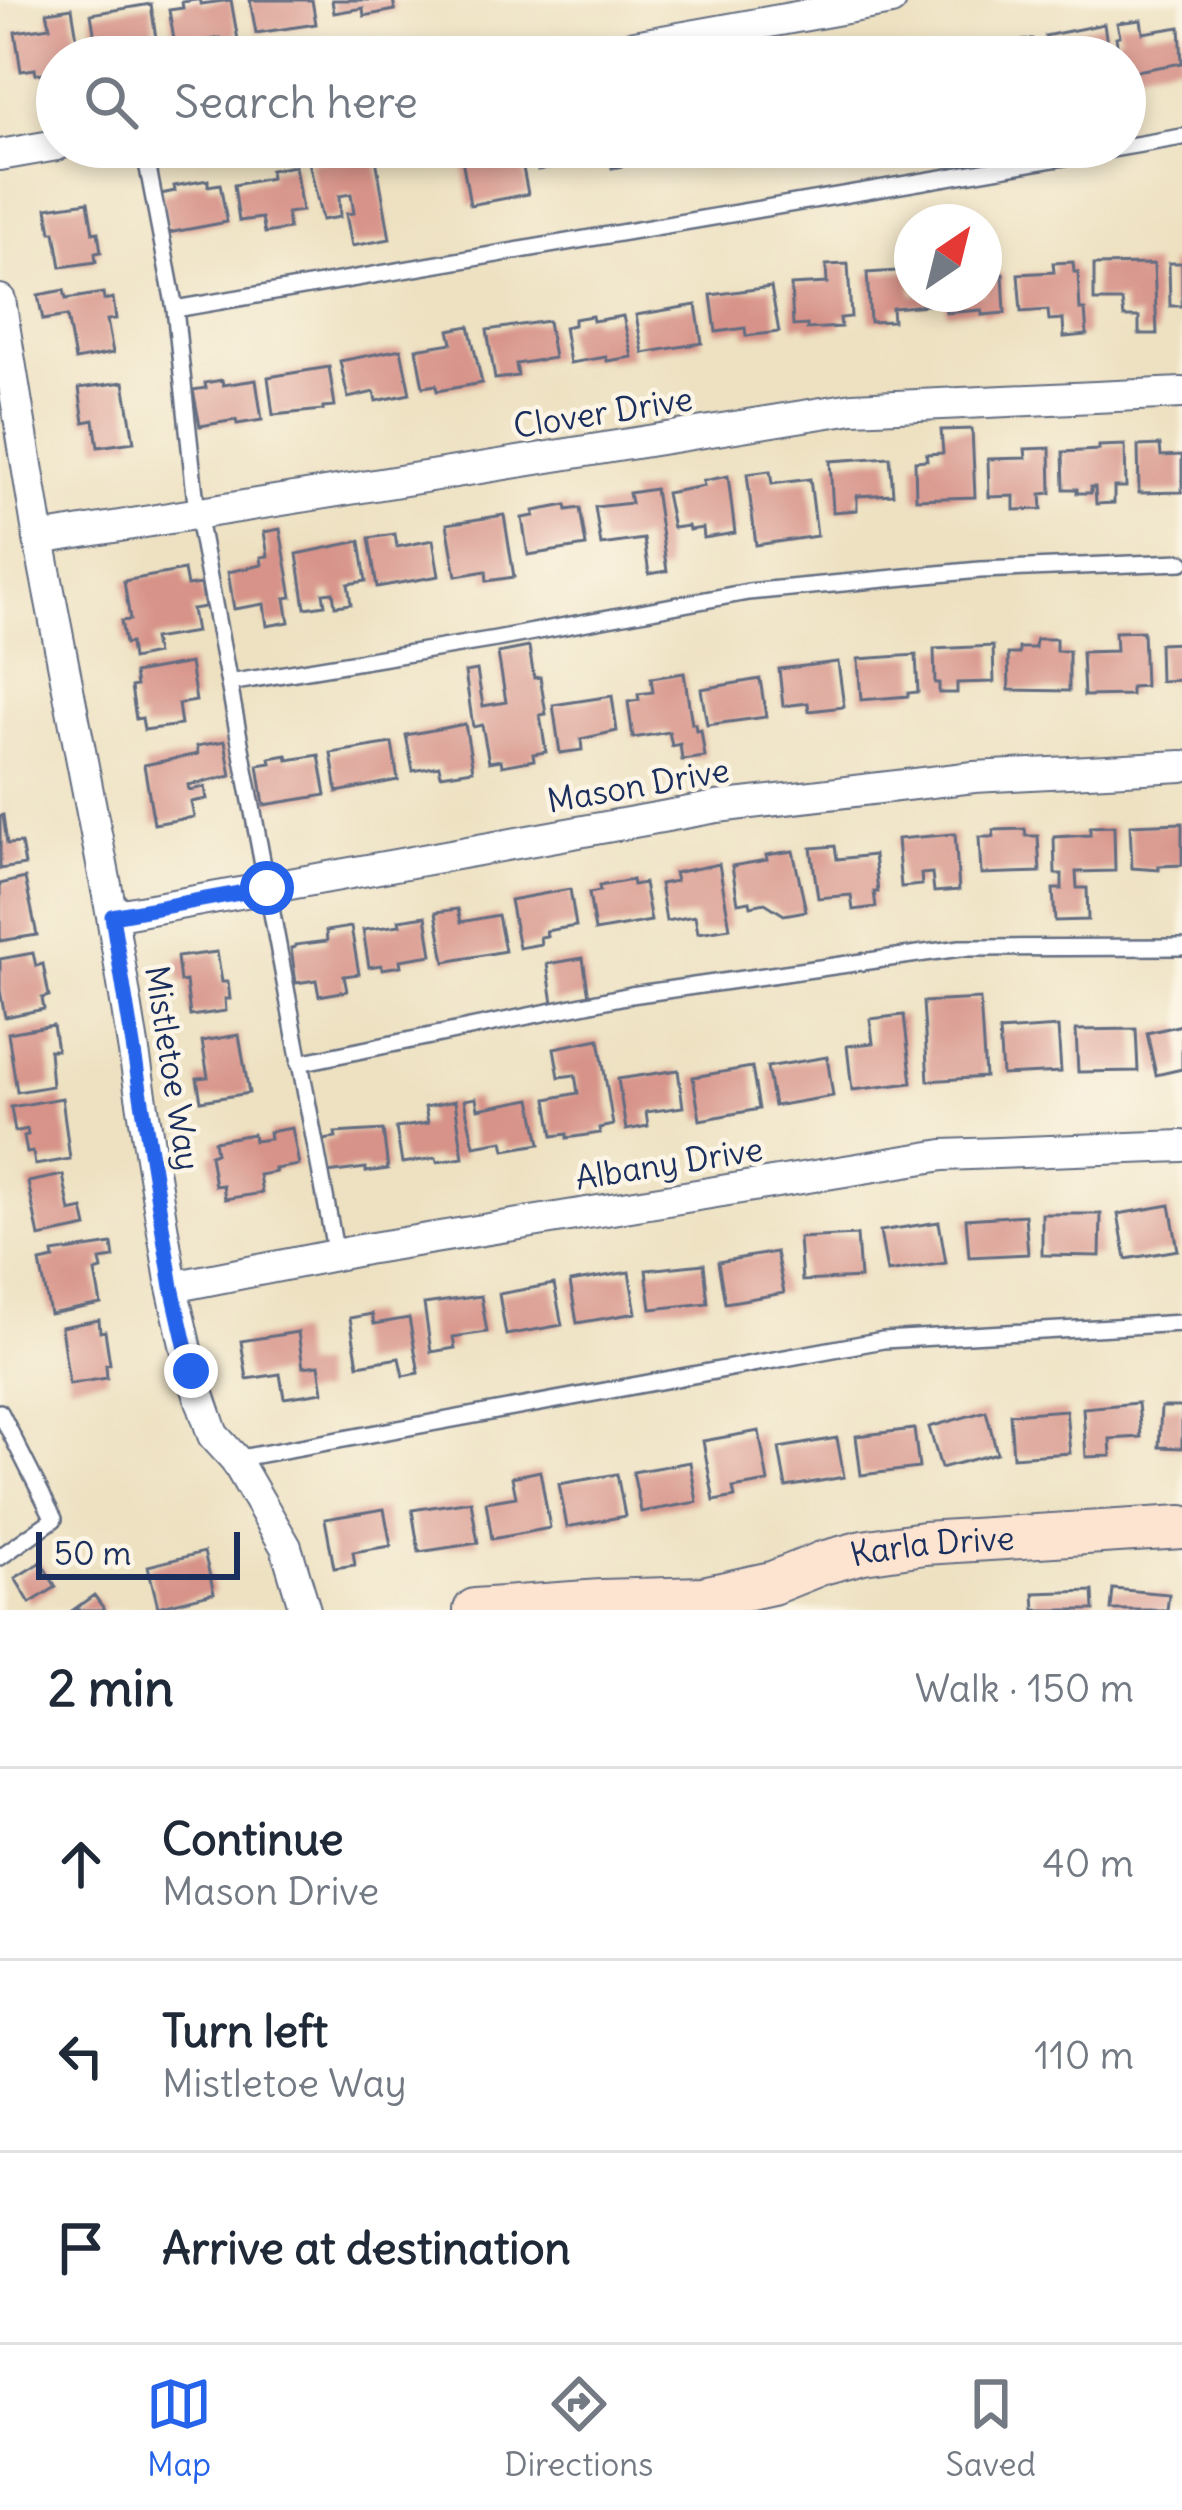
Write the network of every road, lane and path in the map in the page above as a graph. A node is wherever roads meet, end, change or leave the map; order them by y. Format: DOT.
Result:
graph roads {
  1 [pos="873,1"];
  2 [pos="686,36"];
  3 [pos="1182,137"];
  4 [pos="1146,143"];
  5 [pos="36,149"];
  6 [pos="0,155"];
  7 [pos="148,168"];
  8 [pos="1001,168"];
  9 [pos="0,300"];
  10 [pos="175,309"];
  11 [pos="1182,393"];
  12 [pos="197,513"];
  13 [pos="39,539"];
  14 [pos="1182,562"];
  15 [pos="229,683"];
  16 [pos="1182,766"];
  17 [pos="267,888"];
  18 [pos="112,916"];
  19 [pos="1182,947"];
  20 [pos="299,1063"];
  21 [pos="1182,1146"];
  22 [pos="336,1255"];
  23 [pos="172,1287"];
  24 [pos="1182,1323"];
  25 [pos="0,1412"];
  26 [pos="236,1459"];
  27 [pos="1182,1527"];
  28 [pos="0,1557"];
  29 [pos="305,1610"];
  30 [pos="475,1610"];
  1 -- 2 [label="street"];
  3 -- 4 [label="lane"];
  5 -- 6 [label="street"];
  7 -- 10 [label="lane"];
  8 -- 10 [label="lane"];
  9 -- 13 [label="street, Mistletoe Way"];
  10 -- 12 [label="lane"];
  11 -- 12 [label="street, Clover Drive"];
  12 -- 13 [label="street, Clover Drive"];
  12 -- 15 [label="lane"];
  13 -- 18 [label="street, Mistletoe Way"];
  14 -- 15 [label="lane"];
  15 -- 17 [label="lane"];
  16 -- 17 [label="street, Mason Drive"];
  17 -- 18 [label="street, Mason Drive"];
  17 -- 20 [label="lane"];
  18 -- 23 [label="street, Mistletoe Way"];
  19 -- 20 [label="lane"];
  20 -- 22 [label="lane"];
  21 -- 22 [label="street, Albany Drive"];
  22 -- 23 [label="street, Albany Drive"];
  23 -- 26 [label="street, Mistletoe Way"];
  24 -- 26 [label="lane"];
  25 -- 28 [label="lane"];
  26 -- 29 [label="street, Mistletoe Way"];
  27 -- 30 [label="street, Karla Drive"];
}
